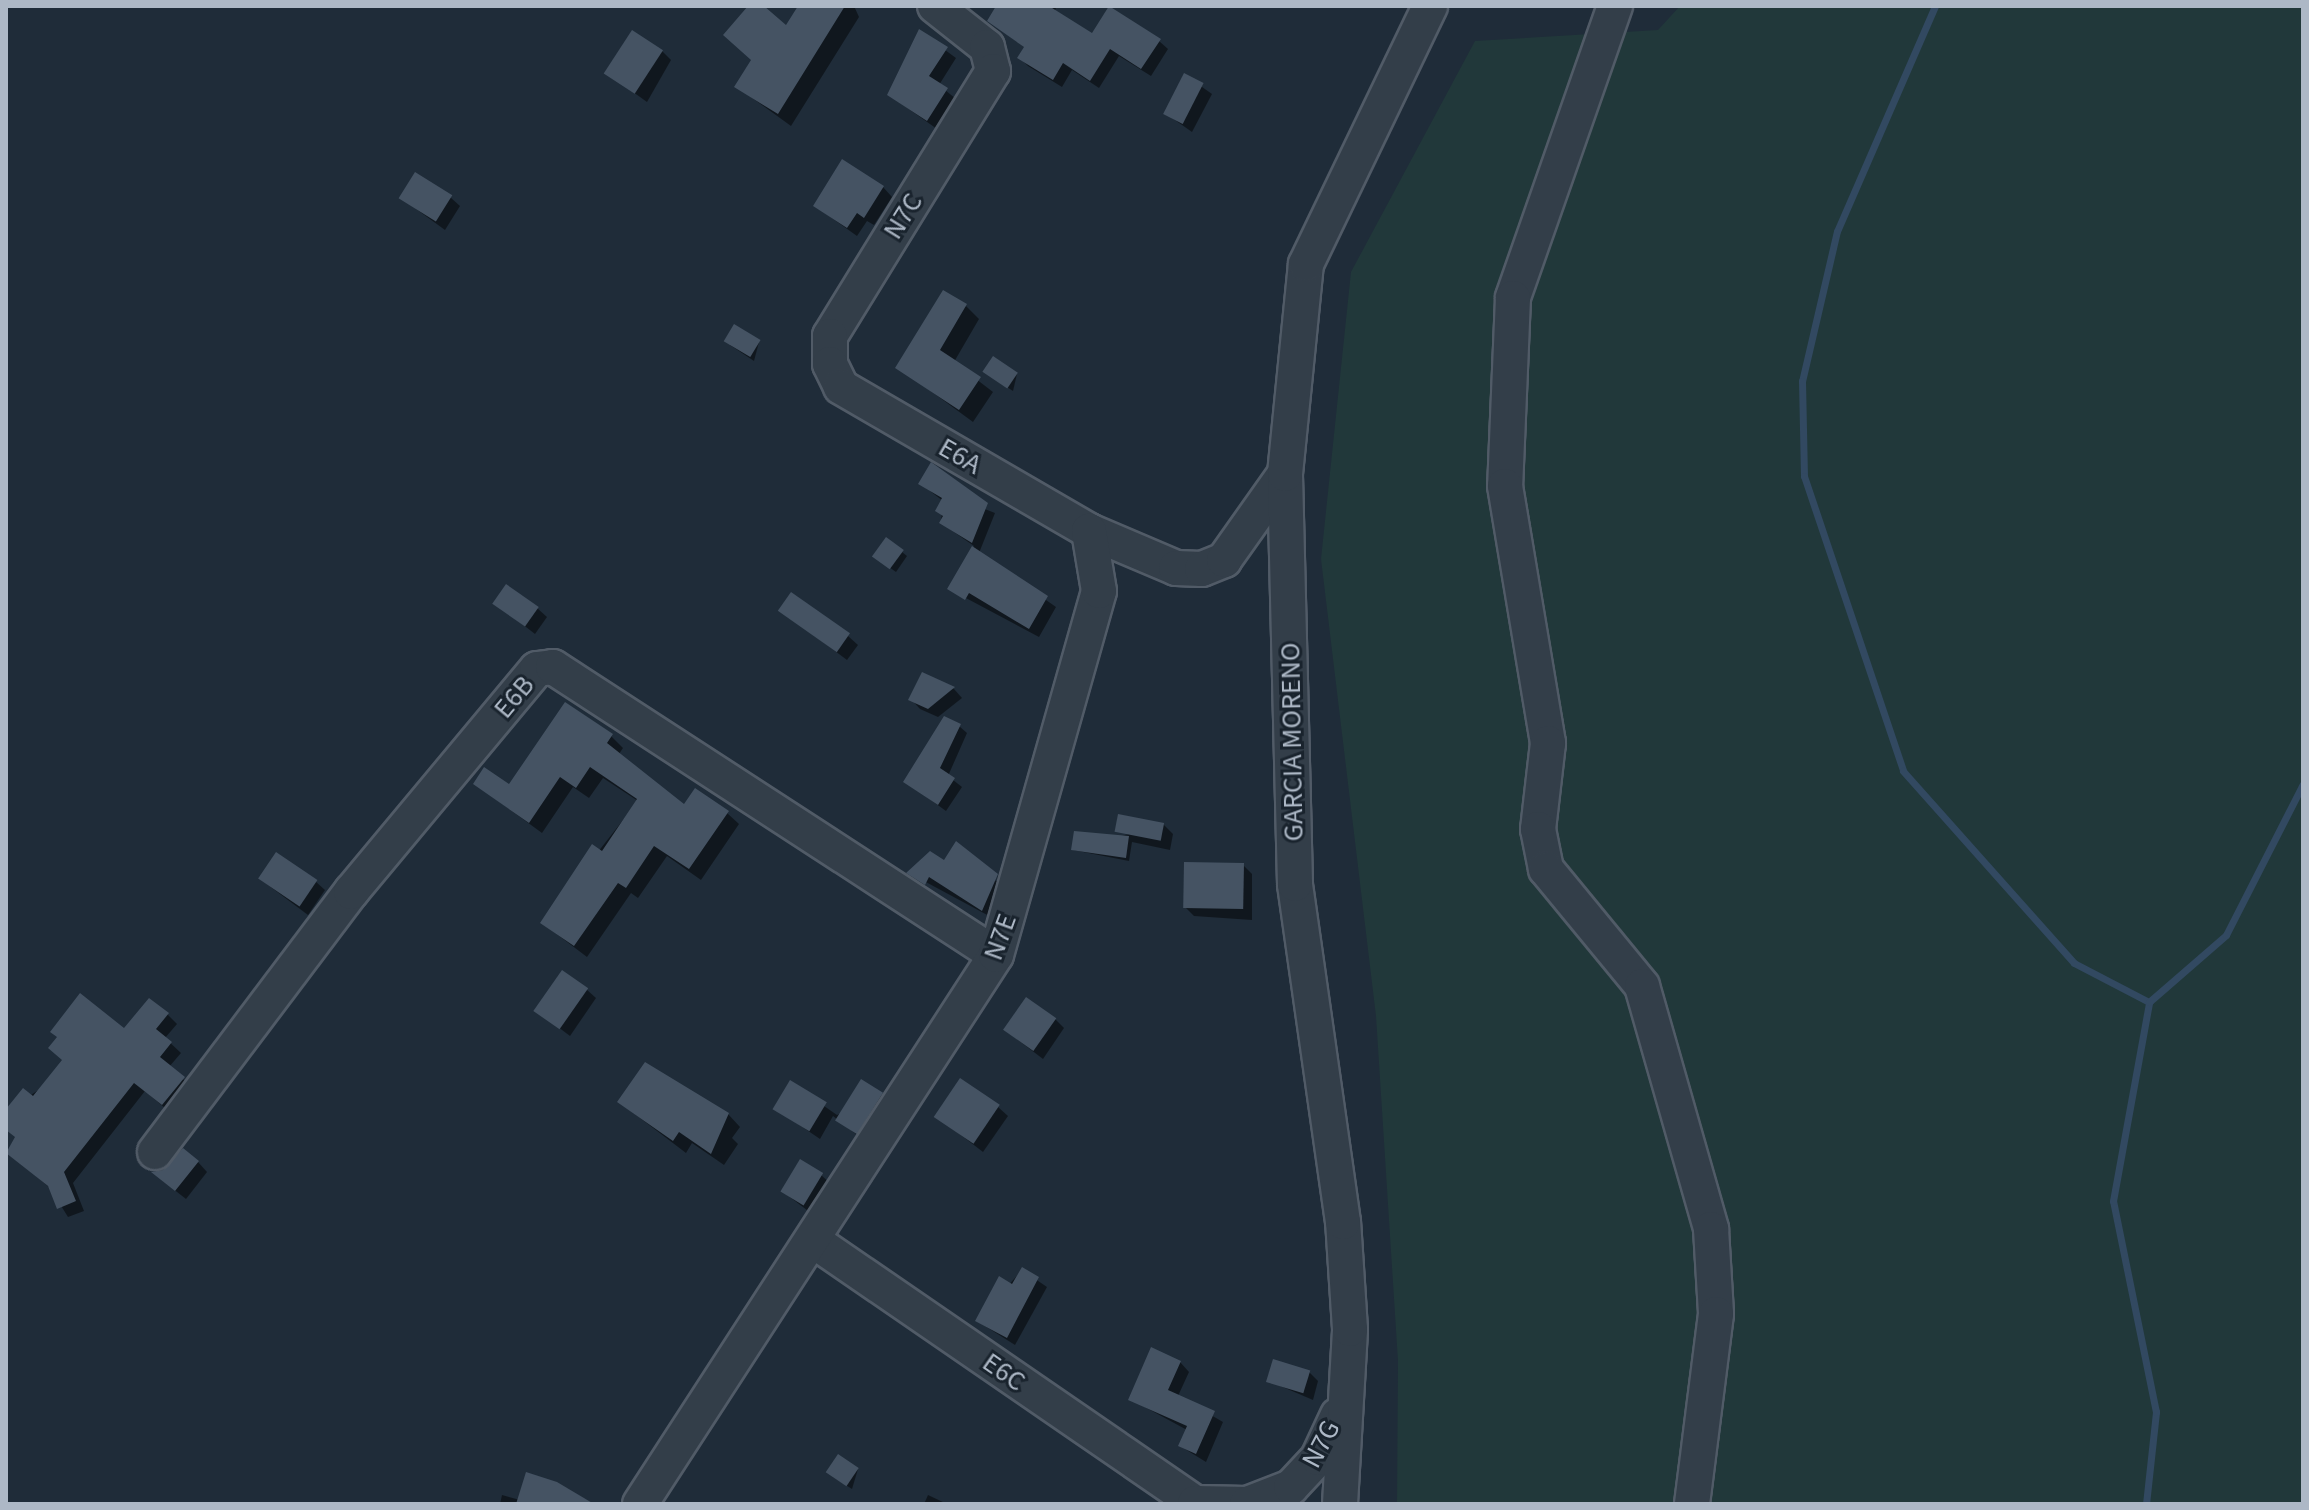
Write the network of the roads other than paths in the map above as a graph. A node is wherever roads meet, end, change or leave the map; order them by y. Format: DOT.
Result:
graph roads {
  1 [pos="935,6"];
  2 [pos="1430,6"];
  3 [pos="1615,6"];
  4 [pos="834,378"];
  5 [pos="1285,474"];
  6 [pos="1089,531"];
  7 [pos="996,955"];
  8 [pos="155,1152"];
  9 [pos="814,1241"];
  10 [pos="1346,1391"];
  11 [pos="1195,1503"];
  12 [pos="640,1504"];
  13 [pos="1340,1504"];
  14 [pos="1692,1504"];
  1 -- 4 [label="street, N7C"];
  2 -- 5 [label="street, GARCIA MORENO"];
  3 -- 14 [label="street"];
  4 -- 6 [label="street, E6A"];
  5 -- 6 [label="street"];
  5 -- 10 [label="street, GARCIA MORENO"];
  6 -- 7 [label="street, N7E"];
  7 -- 8 [label="street, E6B"];
  7 -- 9 [label="street, N7E"];
  9 -- 11 [label="street, E6C"];
  9 -- 12 [label="street, N7E"];
  10 -- 11 [label="street, N7G"];
  10 -- 13 [label="street, GARCIA MORENO"];
}
